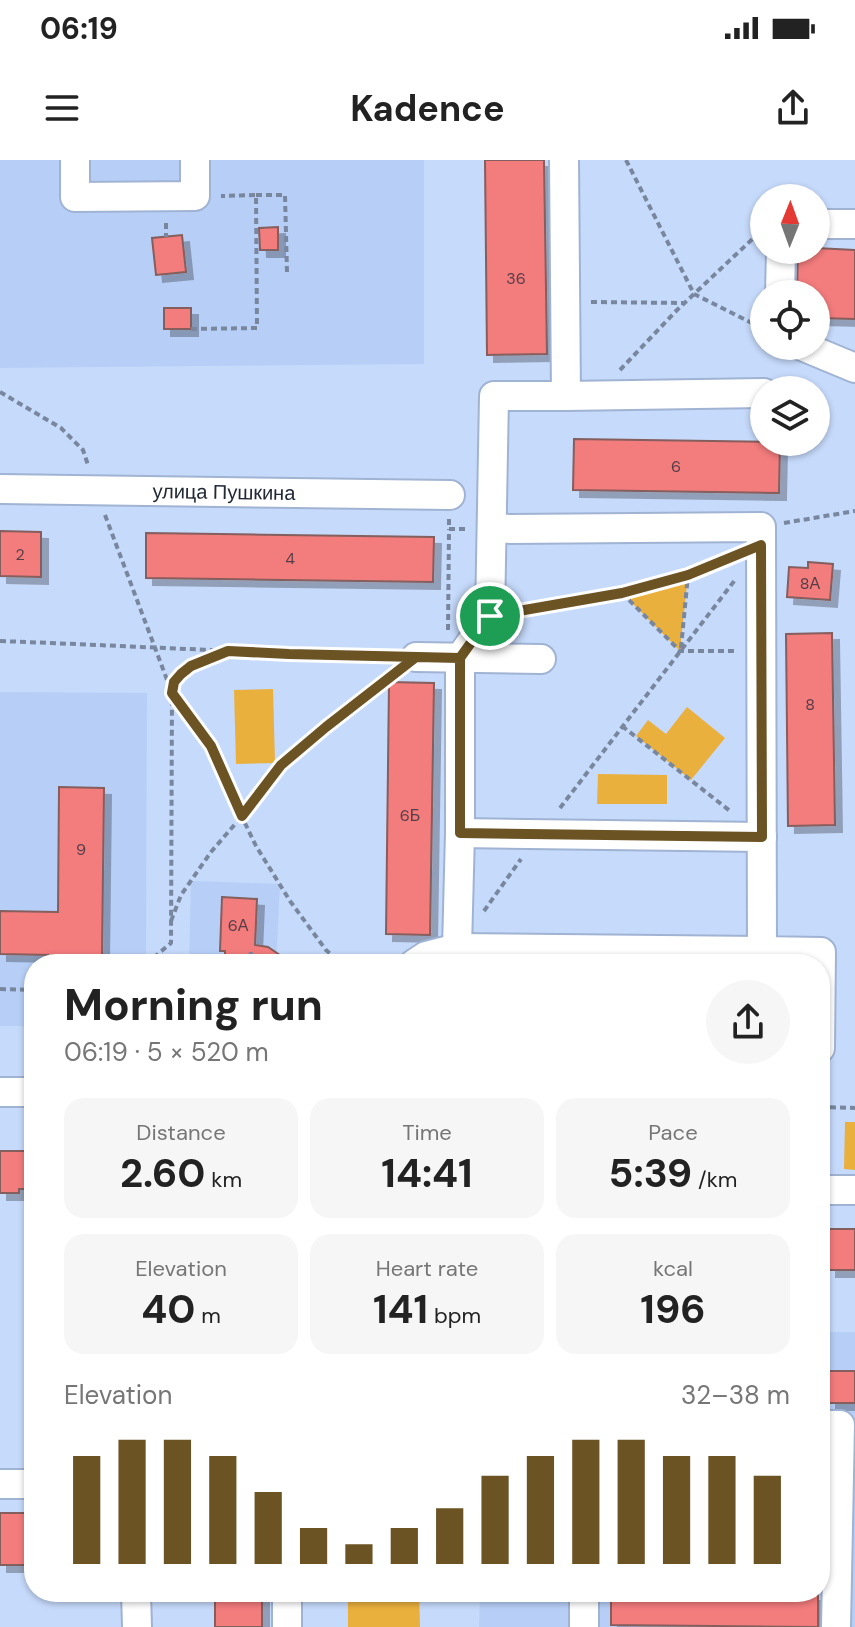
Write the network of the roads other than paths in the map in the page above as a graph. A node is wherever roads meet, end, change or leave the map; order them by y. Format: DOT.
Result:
graph roads {
  1 [pos="75,160"];
  2 [pos="195,160"];
  3 [pos="564,160"];
  4 [pos="830,224"];
  5 [pos="855,224"];
  6 [pos="830,358"];
  7 [pos="855,368"];
  8 [pos="750,393"];
  9 [pos="566,396"];
  10 [pos="0,489"];
  11 [pos="450,495"];
  12 [pos="493,529"];
  13 [pos="416,657"];
  14 [pos="460,658"];
  15 [pos="541,659"];
  16 [pos="460,833"];
  17 [pos="762,837"];
  18 [pos="457,948"];
  19 [pos="762,951"];
  20 [pos="434,954"];
  21 [pos="821,954"];
  22 [pos="0,1092"];
  23 [pos="24,1092"];
  24 [pos="830,1190"];
  25 [pos="855,1190"];
  26 [pos="830,1425"];
  27 [pos="0,1484"];
  28 [pos="24,1484"];
  29 [pos="136,1602"];
  30 [pos="287,1602"];
  31 [pos="584,1602"];
  32 [pos="137,1627"];
  33 [pos="287,1627"];
  34 [pos="584,1627"];
  35 [pos="836,1627"];
  1 -- 2 [label="street"];
  3 -- 9 [label="street"];
  4 -- 5 [label="street"];
  6 -- 7 [label="street"];
  8 -- 9 [label="street"];
  9 -- 12 [label="street"];
  10 -- 11 [label="street, улица Пушкина"];
  12 -- 14 [label="street"];
  12 -- 17 [label="street"];
  13 -- 14 [label="street"];
  14 -- 15 [label="street"];
  14 -- 16 [label="street"];
  16 -- 17 [label="street"];
  16 -- 18 [label="street"];
  17 -- 19 [label="street"];
  18 -- 19 [label="street"];
  18 -- 20 [label="street"];
  19 -- 21 [label="street"];
  22 -- 23 [label="street"];
  24 -- 25 [label="street"];
  26 -- 35 [label="street"];
  27 -- 28 [label="street"];
  29 -- 32 [label="street"];
  30 -- 33 [label="street"];
  31 -- 34 [label="street"];
}
